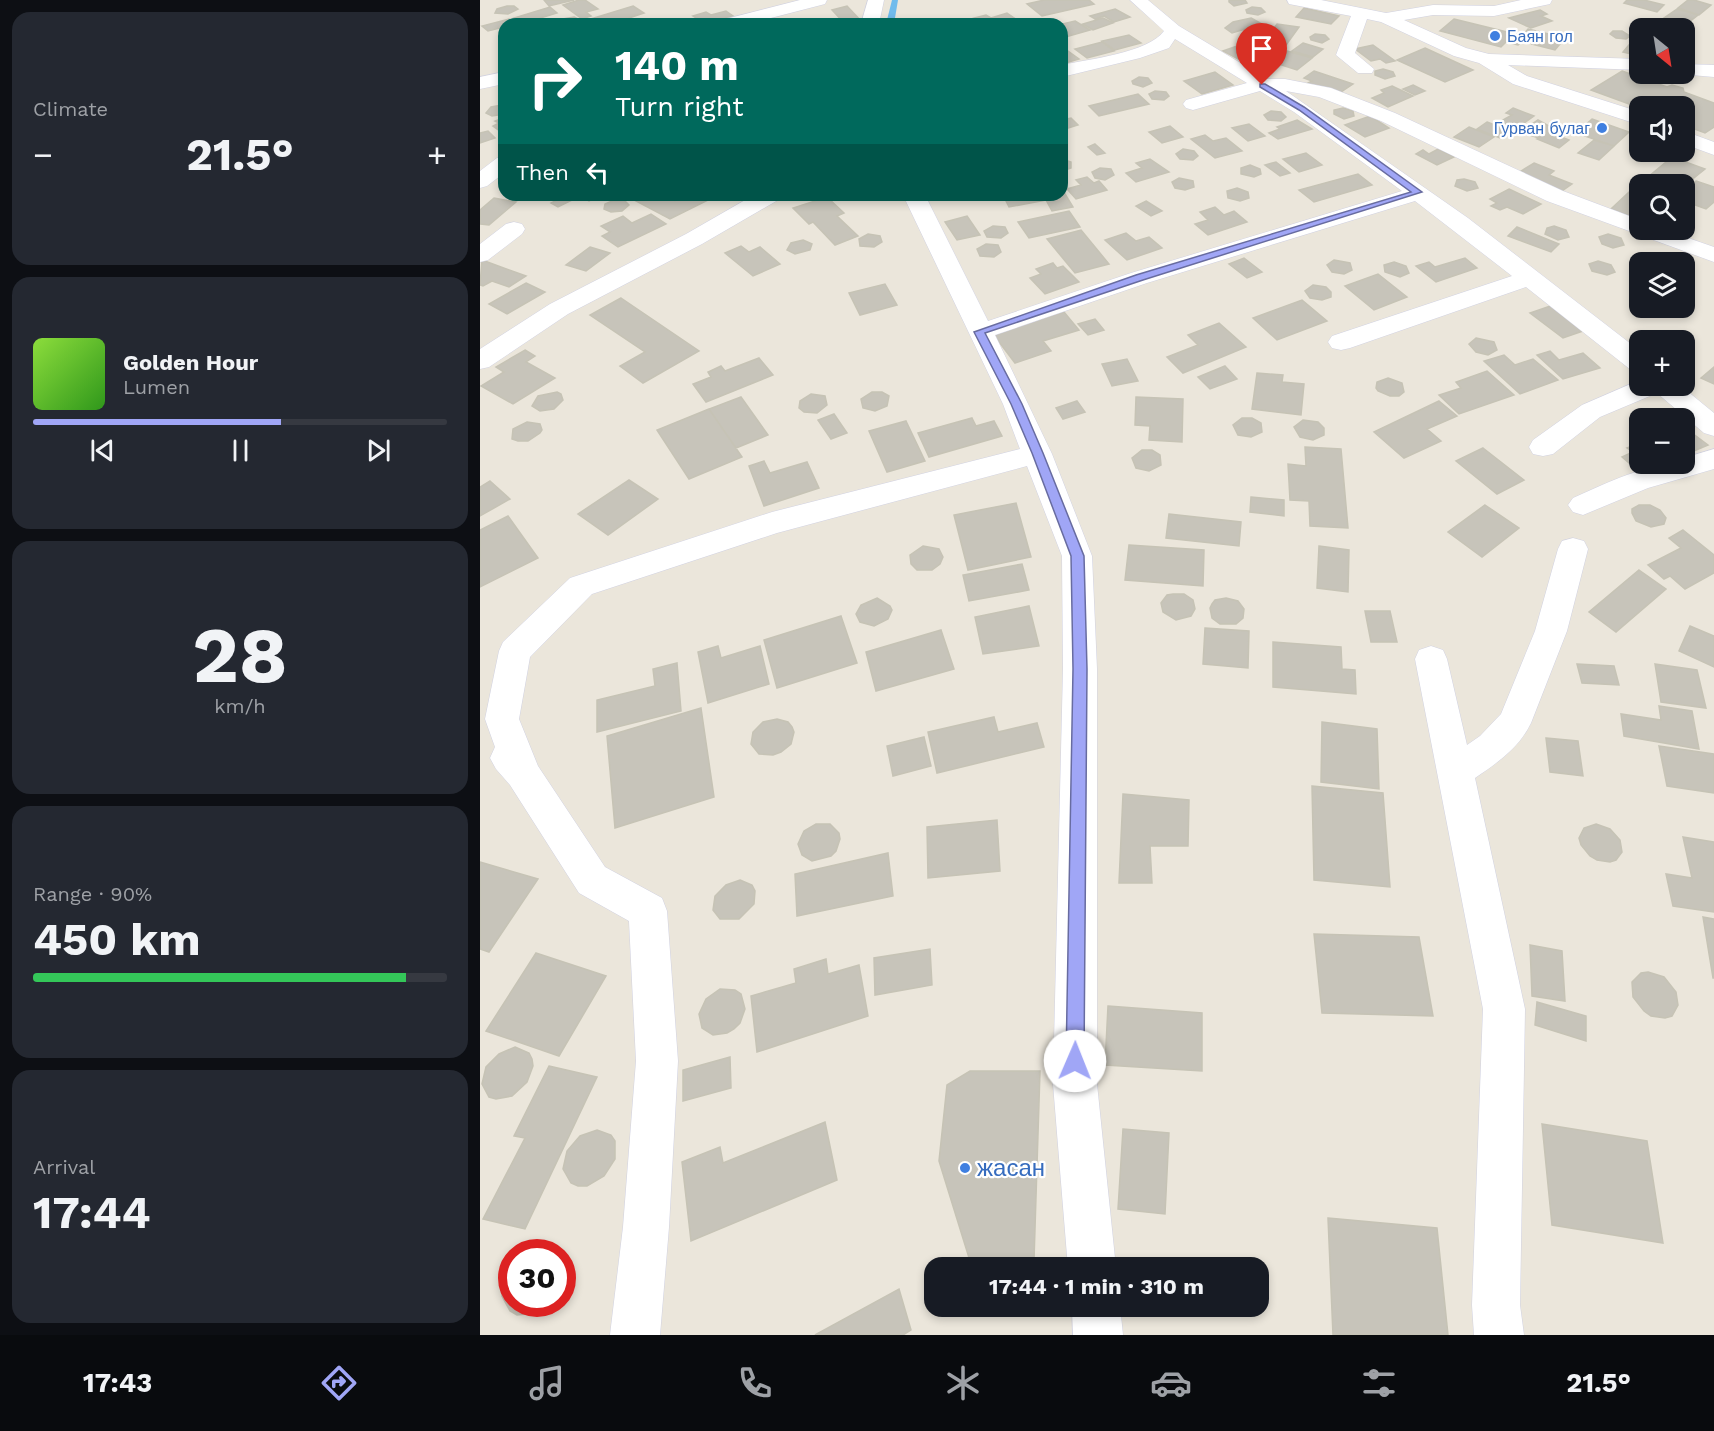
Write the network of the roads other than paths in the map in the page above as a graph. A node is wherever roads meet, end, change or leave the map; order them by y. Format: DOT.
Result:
graph roads {
  1 [pos="746,0"];
  2 [pos="819,0"];
  3 [pos="876,0"];
  4 [pos="1295,0"];
  5 [pos="1448,0"];
  6 [pos="1544,0"];
  7 [pos="1141,2"];
  8 [pos="1433,10"];
  9 [pos="1361,13"];
  10 [pos="767,15"];
  11 [pos="794,16"];
  12 [pos="754,18"];
  13 [pos="872,18"];
  14 [pos="1386,18"];
  15 [pos="1173,30"];
  16 [pos="1485,59"];
  17 [pos="1629,65"];
  18 [pos="1365,69"];
  19 [pos="1068,70"];
  20 [pos="1695,70"];
  21 [pos="1714,72"];
  22 [pos="498,79"];
  23 [pos="480,83"];
  24 [pos="1262,85"];
  25 [pos="1193,104"];
  26 [pos="1629,115"];
  27 [pos="1695,141"];
  28 [pos="1714,149"];
  29 [pos="498,167"];
  30 [pos="480,182"];
  31 [pos="1418,192"];
  32 [pos="760,201"];
  33 [pos="917,201"];
  34 [pos="1629,224"];
  35 [pos="514,229"];
  36 [pos="1672,240"];
  37 [pos="480,255"];
  38 [pos="1714,255"];
  39 [pos="1528,278"];
  40 [pos="979,332"];
  41 [pos="1341,342"];
  42 [pos="1629,355"];
  43 [pos="480,361"];
  44 [pos="1629,394"];
  45 [pos="1677,396"];
  46 [pos="1714,427"];
  47 [pos="1543,447"];
  48 [pos="1038,453"];
  49 [pos="1714,459"];
  50 [pos="1583,505"];
  51 [pos="1574,549"];
  52 [pos="1431,659"];
  53 [pos="480,727"];
  54 [pos="1456,772"];
  55 [pos="523,774"];
  56 [pos="1091,1257"];
  57 [pos="1097,1317"];
  58 [pos="635,1335"];
  59 [pos="1098,1335"];
  60 [pos="1499,1335"];
  1 -- 10 [label="street"];
  2 -- 11 [label="street"];
  3 -- 13 [label="street"];
  4 -- 9 [label="street"];
  5 -- 8 [label="street"];
  6 -- 8 [label="street"];
  7 -- 15 [label="street"];
  8 -- 14 [label="street"];
  9 -- 14 [label="street"];
  9 -- 18 [label="street"];
  10 -- 11 [label="street"];
  10 -- 12 [label="street"];
  14 -- 16 [label="street"];
  15 -- 19 [label="street"];
  15 -- 24 [label="street"];
  16 -- 17 [label="street"];
  16 -- 26 [label="street"];
  20 -- 21 [label="street"];
  22 -- 23 [label="street"];
  24 -- 25 [label="street"];
  24 -- 31 [label="street"];
  24 -- 34 [label="street"];
  27 -- 28 [label="street"];
  29 -- 30 [label="street"];
  31 -- 39 [label="street"];
  31 -- 40 [label="street"];
  32 -- 43 [label="street"];
  33 -- 40 [label="street"];
  35 -- 37 [label="street"];
  36 -- 38 [label="street"];
  39 -- 41 [label="street"];
  39 -- 42 [label="street"];
  40 -- 48 [label="street"];
  44 -- 47 [label="street"];
  45 -- 46 [label="street"];
  48 -- 55 [label="street"];
  48 -- 56 [label="street"];
  49 -- 50 [label="street"];
  51 -- 54 [label="street"];
  52 -- 54 [label="street"];
  53 -- 55 [label="street"];
  54 -- 60 [label="street"];
  55 -- 58 [label="street"];
  57 -- 59 [label="street"];
}
